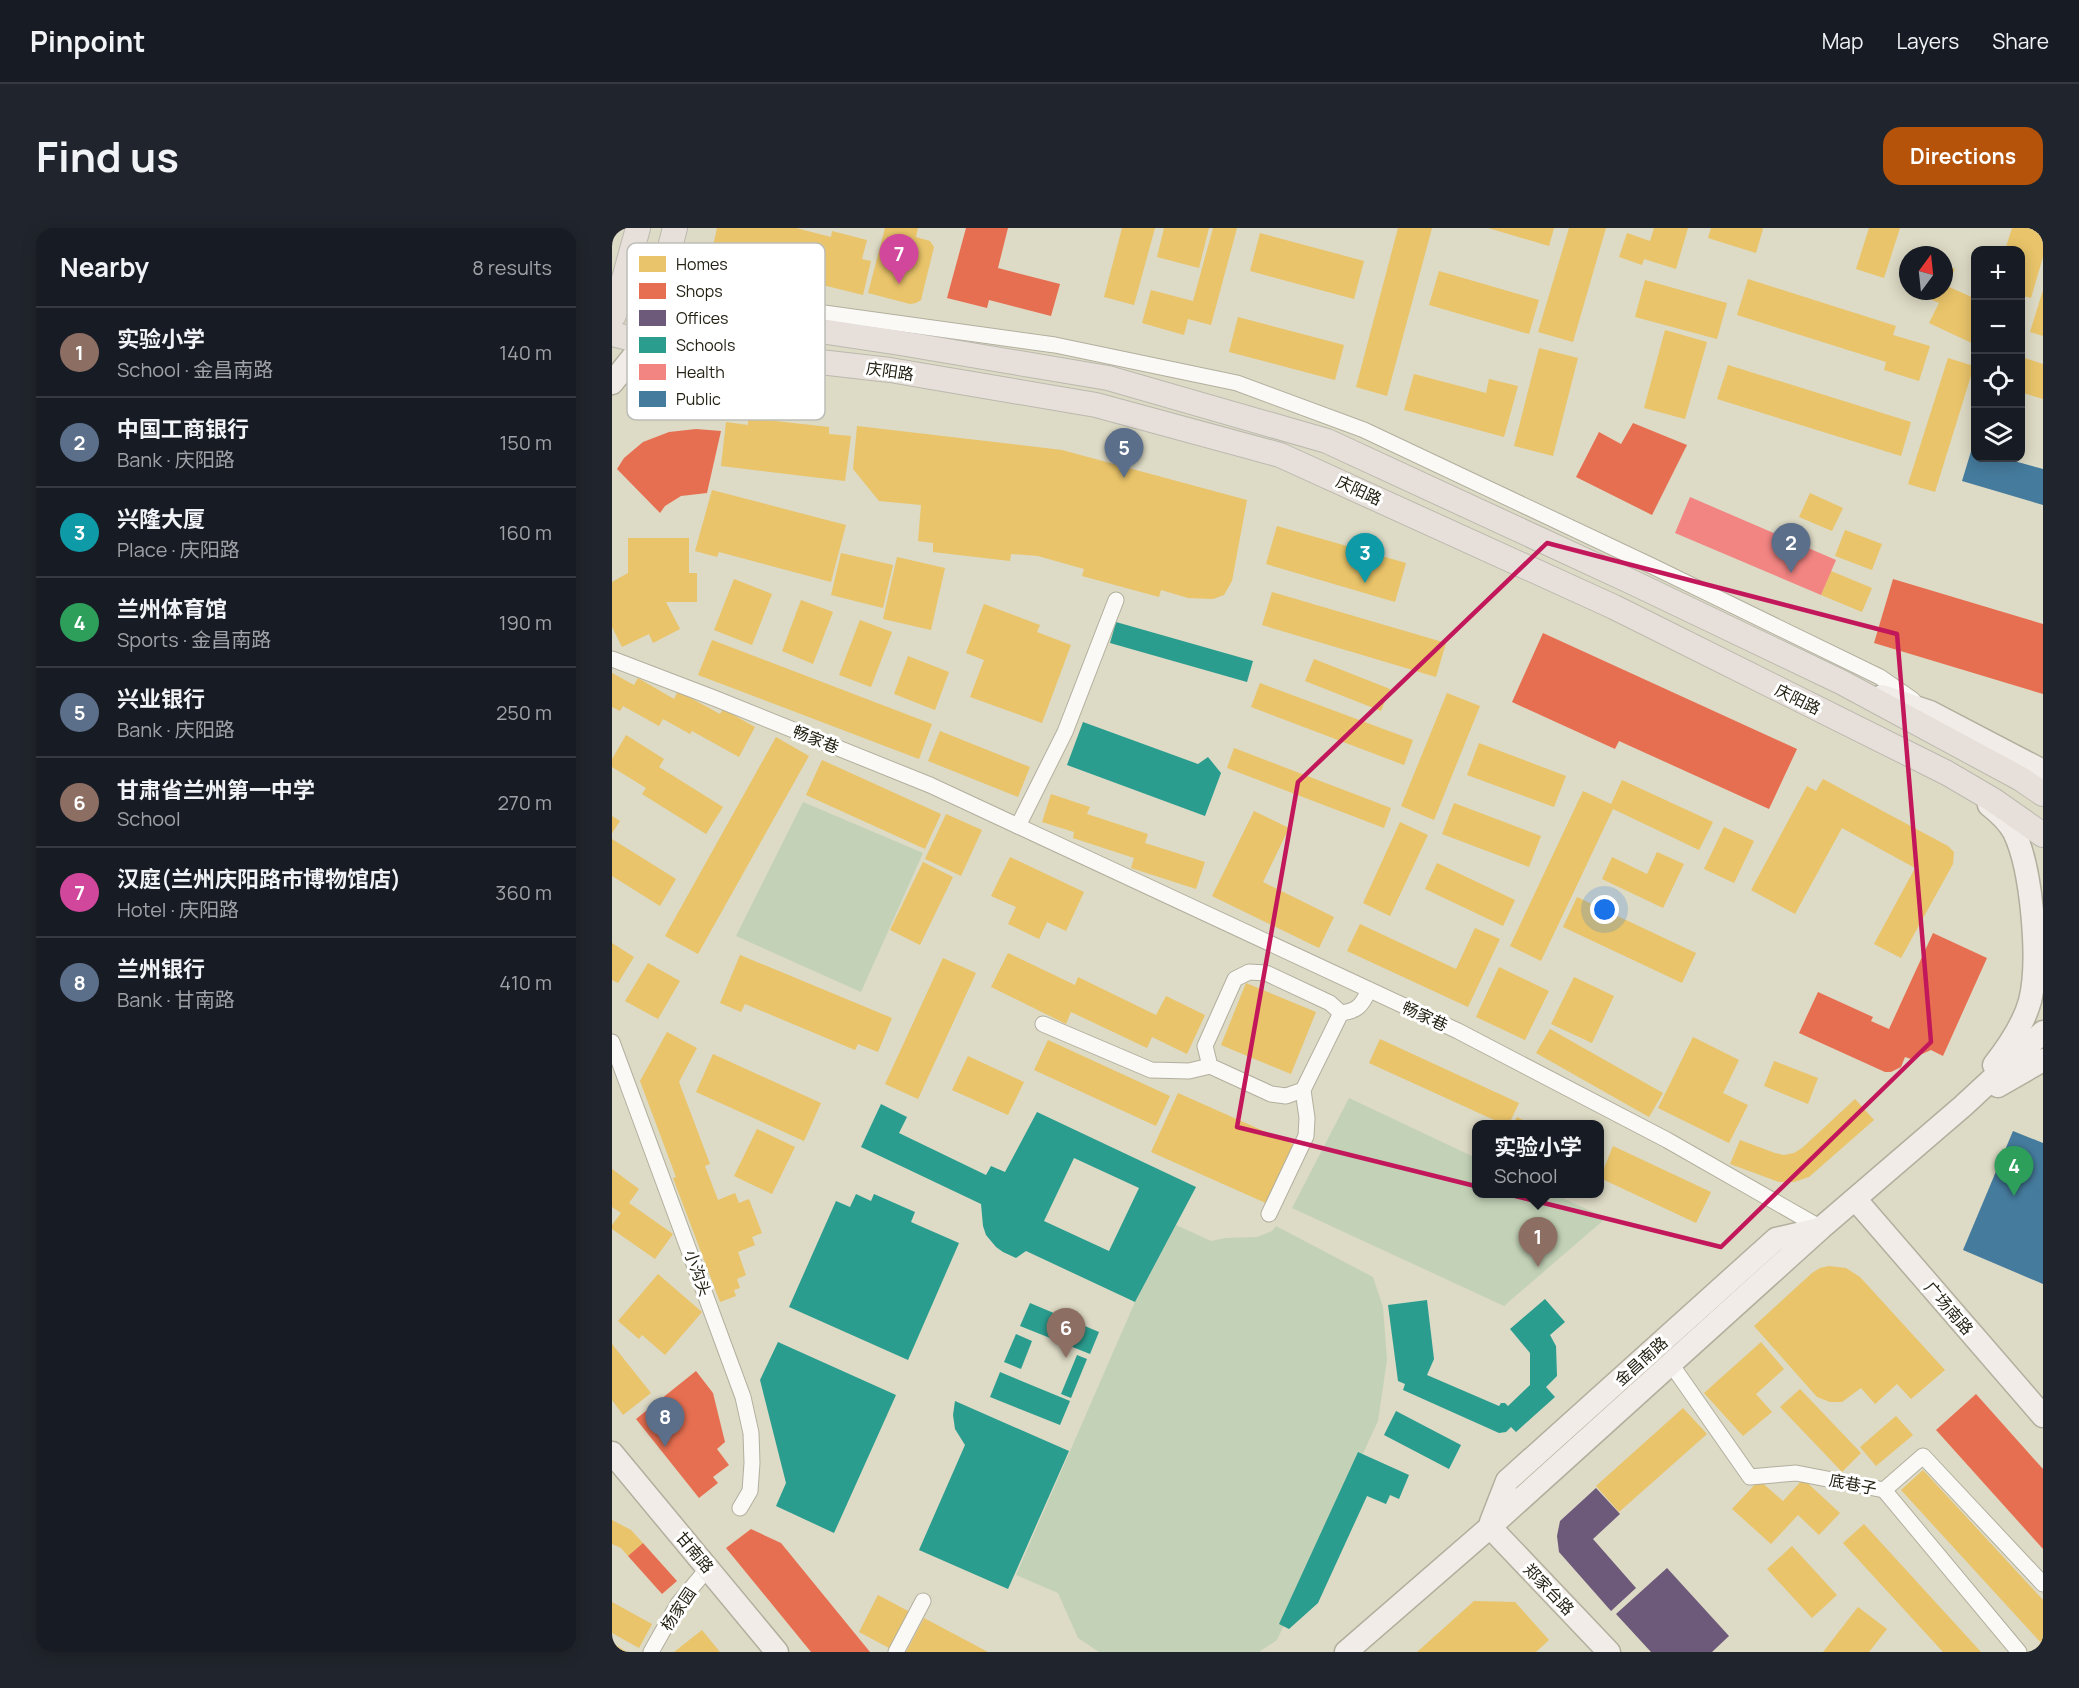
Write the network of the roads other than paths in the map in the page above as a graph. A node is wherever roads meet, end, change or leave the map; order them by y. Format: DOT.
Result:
graph roads {
  1 [pos="638,228"];
  2 [pos="675,228"];
  3 [pos="633,243"];
  4 [pos="671,243"];
  5 [pos="627,260"];
  6 [pos="614,298"];
  7 [pos="825,313"];
  8 [pos="612,328"];
  9 [pos="825,331"];
  10 [pos="612,334"];
  11 [pos="627,338"];
  12 [pos="825,363"];
  13 [pos="627,364"];
  14 [pos="612,383"];
  15 [pos="1116,600"];
  16 [pos="612,659"];
  17 [pos="1843,683"];
  18 [pos="1930,712"];
  19 [pos="2043,771"];
  20 [pos="1947,773"];
  21 [pos="2043,794"];
  22 [pos="1018,826"];
  23 [pos="2043,835"];
  24 [pos="1369,990"];
  25 [pos="1341,1013"];
  26 [pos="1043,1024"];
  27 [pos="2043,1032"];
  28 [pos="612,1042"];
  29 [pos="2043,1060"];
  30 [pos="1210,1066"];
  31 [pos="1303,1090"];
  32 [pos="1963,1106"];
  33 [pos="1856,1200"];
  34 [pos="1269,1214"];
  35 [pos="1821,1228"];
  36 [pos="1671,1364"];
  37 [pos="2043,1416"];
  38 [pos="612,1452"];
  39 [pos="1884,1490"];
  40 [pos="740,1508"];
  41 [pos="1490,1527"];
  42 [pos="708,1568"];
  43 [pos="2043,1584"];
  44 [pos="923,1601"];
  45 [pos="651,1652"];
  46 [pos="777,1652"];
  47 [pos="896,1652"];
  48 [pos="1346,1652"];
  49 [pos="1609,1652"];
  50 [pos="2019,1652"];
  1 -- 3 [label="main road"];
  2 -- 4 [label="main road"];
  5 -- 6 [label="main road"];
  6 -- 8 [label="main road"];
  7 -- 18 [label="street"];
  9 -- 17 [label="main road, 庆阳路"];
  10 -- 11 [label="main road, 庆阳路"];
  12 -- 20 [label="main road, 庆阳路"];
  13 -- 14 [label="street"];
  15 -- 22 [label="street"];
  16 -- 22 [label="street, 畅家巷"];
  17 -- 18 [label="street"];
  17 -- 21 [label="main road, 庆阳路"];
  18 -- 19 [label="street"];
  20 -- 23 [label="main road, 庆阳路"];
  20 -- 32 [label="street"];
  22 -- 24 [label="street, 畅家巷"];
  24 -- 25 [label="street"];
  24 -- 35 [label="street, 畅家巷"];
  25 -- 30 [label="street"];
  25 -- 31 [label="street"];
  26 -- 30 [label="street"];
  27 -- 32 [label="street, 金昌南路"];
  28 -- 40 [label="street, 小沟头"];
  29 -- 32 [label="street"];
  30 -- 31 [label="street"];
  31 -- 34 [label="street"];
  32 -- 33 [label="street, 金昌南路"];
  33 -- 35 [label="street, 金昌南路"];
  33 -- 37 [label="street, 广场南路"];
  35 -- 36 [label="street, 金昌南路"];
  35 -- 41 [label="street, 金昌南路"];
  36 -- 39 [label="street, 底巷子"];
  36 -- 41 [label="street, 金昌南路"];
  38 -- 42 [label="street, 甘南路"];
  39 -- 43 [label="street"];
  39 -- 50 [label="street, 底巷子"];
  41 -- 48 [label="street, 金昌南路"];
  41 -- 49 [label="street, 郑家台路"];
  42 -- 45 [label="street, 杨家园"];
  42 -- 46 [label="street, 甘南路"];
  44 -- 47 [label="street"];
}
